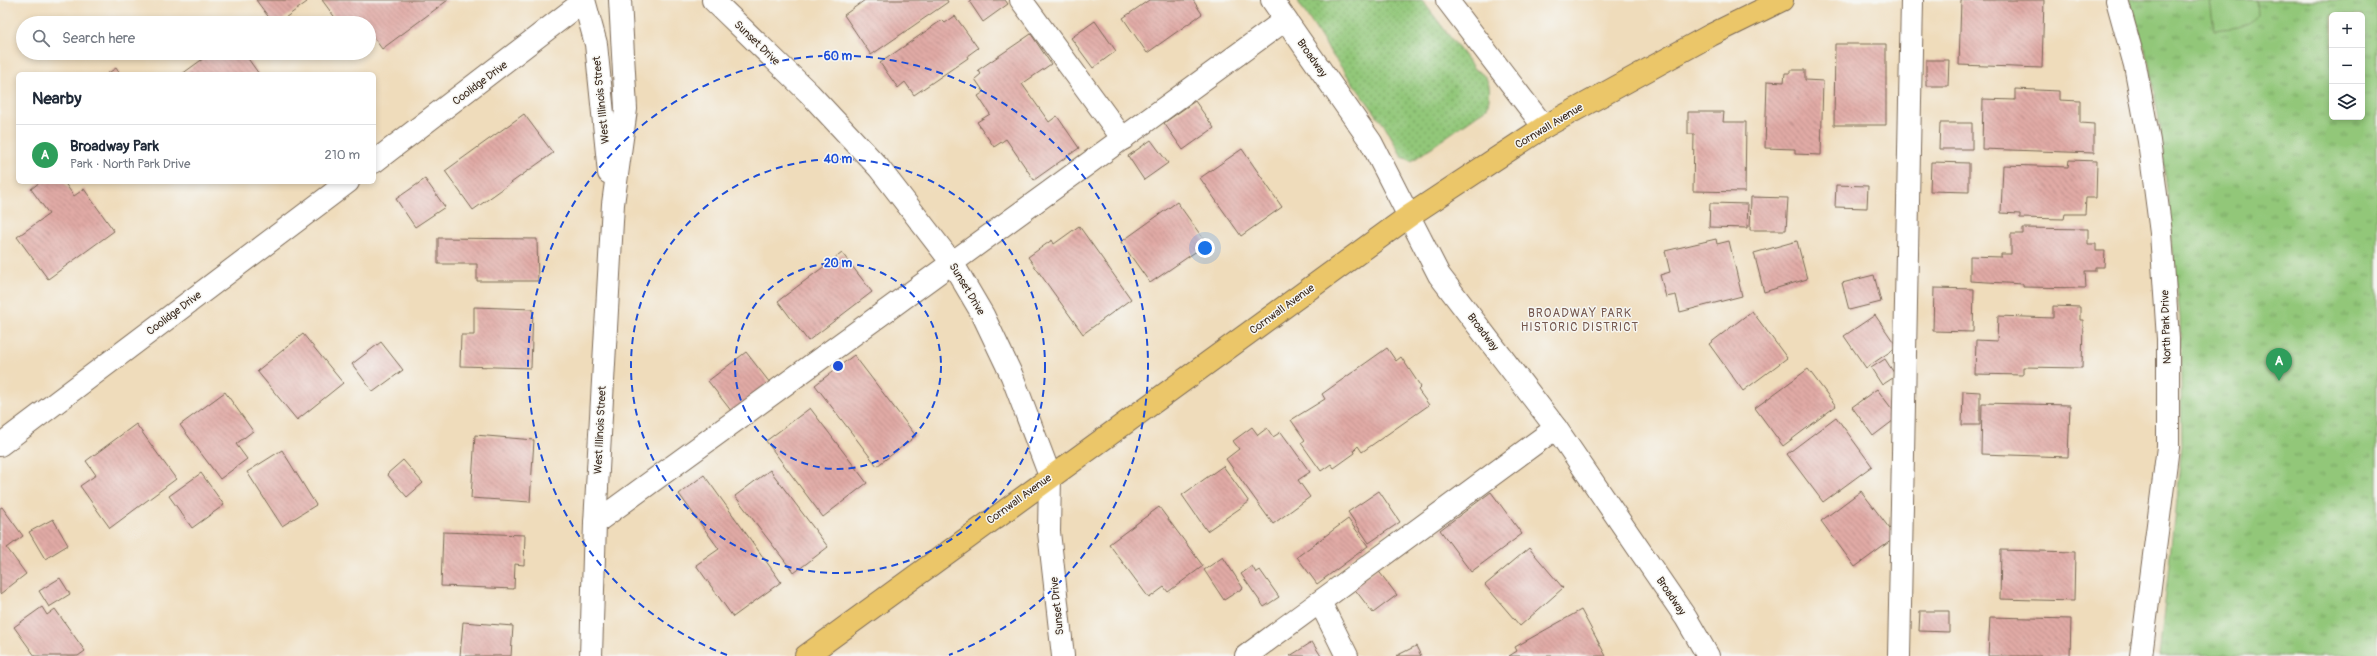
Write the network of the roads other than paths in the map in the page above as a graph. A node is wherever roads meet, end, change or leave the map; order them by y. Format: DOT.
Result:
graph roads {
  1 [pos="620,0"];
  2 [pos="713,0"];
  3 [pos="1021,0"];
  4 [pos="1272,0"];
  5 [pos="1448,0"];
  6 [pos="1782,0"];
  7 [pos="1912,0"];
  8 [pos="2117,0"];
  9 [pos="584,1"];
  10 [pos="1285,20"];
  11 [pos="1544,126"];
  12 [pos="1123,138"];
  13 [pos="376,160"];
  14 [pos="345,184"];
  15 [pos="612,204"];
  16 [pos="1409,216"];
  17 [pos="952,264"];
  18 [pos="1556,428"];
  19 [pos="0,445"];
  20 [pos="1050,476"];
  21 [pos="596,523"];
  22 [pos="1320,602"];
  23 [pos="591,656"];
  24 [pos="806,656"];
  25 [pos="1063,656"];
  26 [pos="1246,656"];
  27 [pos="1347,656"];
  28 [pos="1708,656"];
  29 [pos="1899,656"];
  30 [pos="2141,656"];
  1 -- 15 [label="street, West Illinois Street"];
  2 -- 17 [label="street, Sunset Drive"];
  3 -- 12 [label="street"];
  4 -- 10 [label="street, Broadway"];
  5 -- 11 [label="street"];
  6 -- 11 [label="main road, Cornwall Avenue"];
  7 -- 29 [label="street"];
  8 -- 30 [label="street, North Park Drive"];
  9 -- 13 [label="street, Coolidge Drive"];
  9 -- 15 [label="street, West Illinois Street"];
  10 -- 12 [label="street"];
  10 -- 16 [label="street, Broadway"];
  11 -- 16 [label="main road, Cornwall Avenue"];
  12 -- 17 [label="street"];
  14 -- 19 [label="street, Coolidge Drive"];
  15 -- 21 [label="street, West Illinois Street"];
  16 -- 18 [label="street, Broadway"];
  16 -- 20 [label="main road, Cornwall Avenue"];
  17 -- 20 [label="street, Sunset Drive"];
  17 -- 21 [label="street"];
  18 -- 22 [label="street"];
  18 -- 28 [label="street, Broadway"];
  20 -- 24 [label="main road, Cornwall Avenue"];
  20 -- 25 [label="street, Sunset Drive"];
  21 -- 23 [label="street, West Illinois Street"];
  22 -- 26 [label="street"];
  22 -- 27 [label="street"];
}
